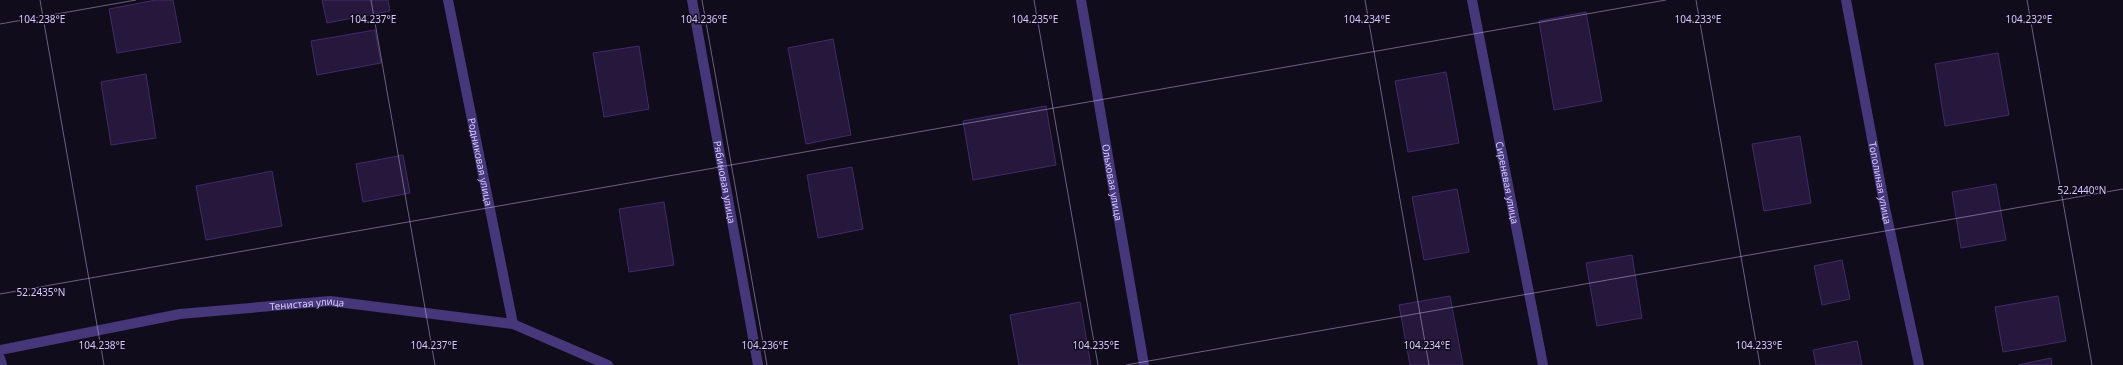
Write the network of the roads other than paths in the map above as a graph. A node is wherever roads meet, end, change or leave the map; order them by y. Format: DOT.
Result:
graph roads {
  1 [pos="448,0"];
  2 [pos="692,0"];
  3 [pos="1081,0"];
  4 [pos="1472,0"];
  5 [pos="1846,0"];
  6 [pos="513,324"];
  7 [pos="0,350"];
  8 [pos="0,358"];
  9 [pos="2,365"];
  10 [pos="608,365"];
  11 [pos="758,365"];
  12 [pos="1144,365"];
  13 [pos="1543,365"];
  14 [pos="1919,365"];
  1 -- 6 [label="street, Родниковая улица"];
  2 -- 11 [label="street, Рябиновая улица"];
  3 -- 12 [label="street, Ольховая улица"];
  4 -- 13 [label="street, Сиреневая улица"];
  5 -- 14 [label="street, Тополиная улица"];
  6 -- 7 [label="street, Тенистая улица"];
  6 -- 10 [label="street, Тенистая улица"];
  8 -- 9 [label="street"];
}
